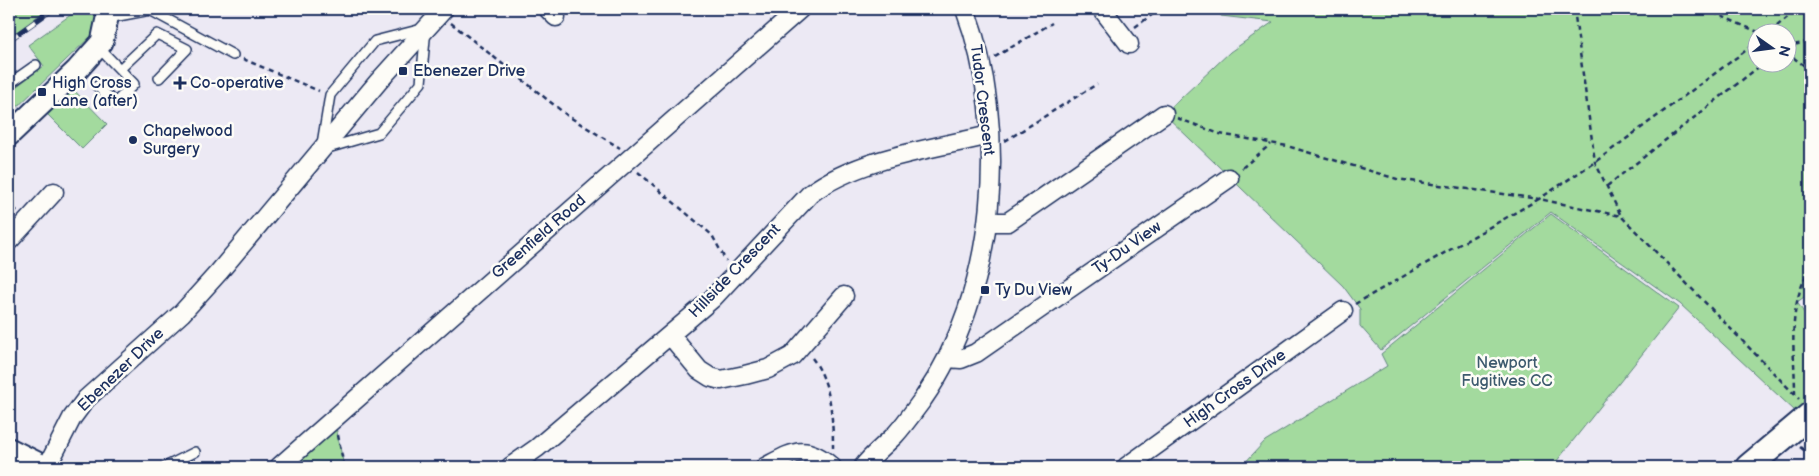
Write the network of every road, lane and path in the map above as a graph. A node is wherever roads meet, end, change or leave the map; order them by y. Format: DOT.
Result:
graph roads {
  1 [pos="800,9"];
  2 [pos="964,9"];
  3 [pos="1102,9"];
  4 [pos="1160,9"];
  5 [pos="1574,9"];
  6 [pos="1705,9"];
  7 [pos="1797,9"];
  8 [pos="442,11"];
  9 [pos="109,13"];
  10 [pos="1782,22"];
  11 [pos="1052,23"];
  12 [pos="1746,27"];
  13 [pos="426,28"];
  14 [pos="1126,40"];
  15 [pos="1810,41"];
  16 [pos="1796,44"];
  17 [pos="97,47"];
  18 [pos="1746,50"];
  19 [pos="233,55"];
  20 [pos="1796,60"];
  21 [pos="36,65"];
  22 [pos="981,65"];
  23 [pos="120,69"];
  24 [pos="1810,70"];
  25 [pos="1752,72"];
  26 [pos="159,78"];
  27 [pos="9,84"];
  28 [pos="1097,84"];
  29 [pos="97,86"];
  30 [pos="330,95"];
  31 [pos="1164,114"];
  32 [pos="9,135"];
  33 [pos="990,143"];
  34 [pos="1272,144"];
  35 [pos="321,150"];
  36 [pos="629,158"];
  37 [pos="1595,162"];
  38 [pos="1229,178"];
  39 [pos="1606,186"];
  40 [pos="54,192"];
  41 [pos="1539,199"];
  42 [pos="1621,216"];
  43 [pos="987,222"];
  44 [pos="9,241"];
  45 [pos="1810,268"];
  46 [pos="734,275"];
  47 [pos="844,296"];
  48 [pos="1343,310"];
  49 [pos="671,336"];
  50 [pos="802,345"];
  51 [pos="947,358"];
  52 [pos="1795,396"];
  53 [pos="1805,408"];
  54 [pos="334,416"];
  55 [pos="9,449"];
  56 [pos="195,452"];
  57 [pos="829,465"];
  58 [pos="46,467"];
  59 [pos="165,467"];
  60 [pos="279,467"];
  61 [pos="344,467"];
  62 [pos="510,467"];
  63 [pos="765,467"];
  64 [pos="863,467"];
  65 [pos="1126,467"];
  66 [pos="1748,467"];
  1 -- 36 [label="street, Greenfield Road"];
  2 -- 22 [label="street, Tudor Crescent"];
  3 -- 14 [label="street"];
  4 -- 14 [label="path"];
  5 -- 37 [label="path"];
  6 -- 12 [label="path"];
  7 -- 10 [label="path"];
  8 -- 13 [label="street, Ebenezer Drive"];
  8 -- 36 [label="path"];
  9 -- 17 [label="street"];
  9 -- 19 [label="lane"];
  11 -- 22 [label="path"];
  13 -- 30 [label="lane"];
  13 -- 35 [label="street, Ebenezer Drive"];
  13 -- 35 [label="lane"];
  15 -- 16 [label="path"];
  17 -- 23 [label="lane"];
  17 -- 32 [label="street"];
  18 -- 37 [label="path"];
  19 -- 30 [label="path"];
  20 -- 24 [label="path"];
  21 -- 27 [label="lane"];
  22 -- 33 [label="street, Tudor Crescent"];
  23 -- 26 [label="lane"];
  23 -- 29 [label="lane"];
  25 -- 39 [label="path"];
  28 -- 33 [label="path"];
  30 -- 35 [label="lane"];
  31 -- 34 [label="path"];
  31 -- 43 [label="street"];
  33 -- 43 [label="street, Tudor Crescent"];
  33 -- 46 [label="street, Hillside Crescent"];
  34 -- 38 [label="path"];
  34 -- 41 [label="path"];
  35 -- 58 [label="street, Ebenezer Drive"];
  36 -- 46 [label="path"];
  36 -- 54 [label="street, Greenfield Road"];
  37 -- 39 [label="path"];
  37 -- 41 [label="path"];
  38 -- 51 [label="street, Ty-Du View"];
  39 -- 42 [label="path"];
  40 -- 44 [label="street"];
  41 -- 42 [label="path"];
  41 -- 48 [label="path"];
  42 -- 52 [label="path"];
  43 -- 51 [label="street, Tudor Crescent"];
  45 -- 52 [label="path"];
  46 -- 49 [label="street, Hillside Crescent"];
  47 -- 50 [label="street"];
  48 -- 65 [label="street, High Cross Drive"];
  49 -- 50 [label="street"];
  49 -- 62 [label="street, Hillside Crescent"];
  50 -- 57 [label="path"];
  51 -- 64 [label="street, Tudor Crescent"];
  52 -- 53 [label="path"];
  53 -- 66 [label="main road"];
  54 -- 60 [label="street, Greenfield Road"];
  54 -- 61 [label="path"];
  55 -- 58 [label="street"];
  56 -- 59 [label="lane"];
  57 -- 63 [label="street"];
}
